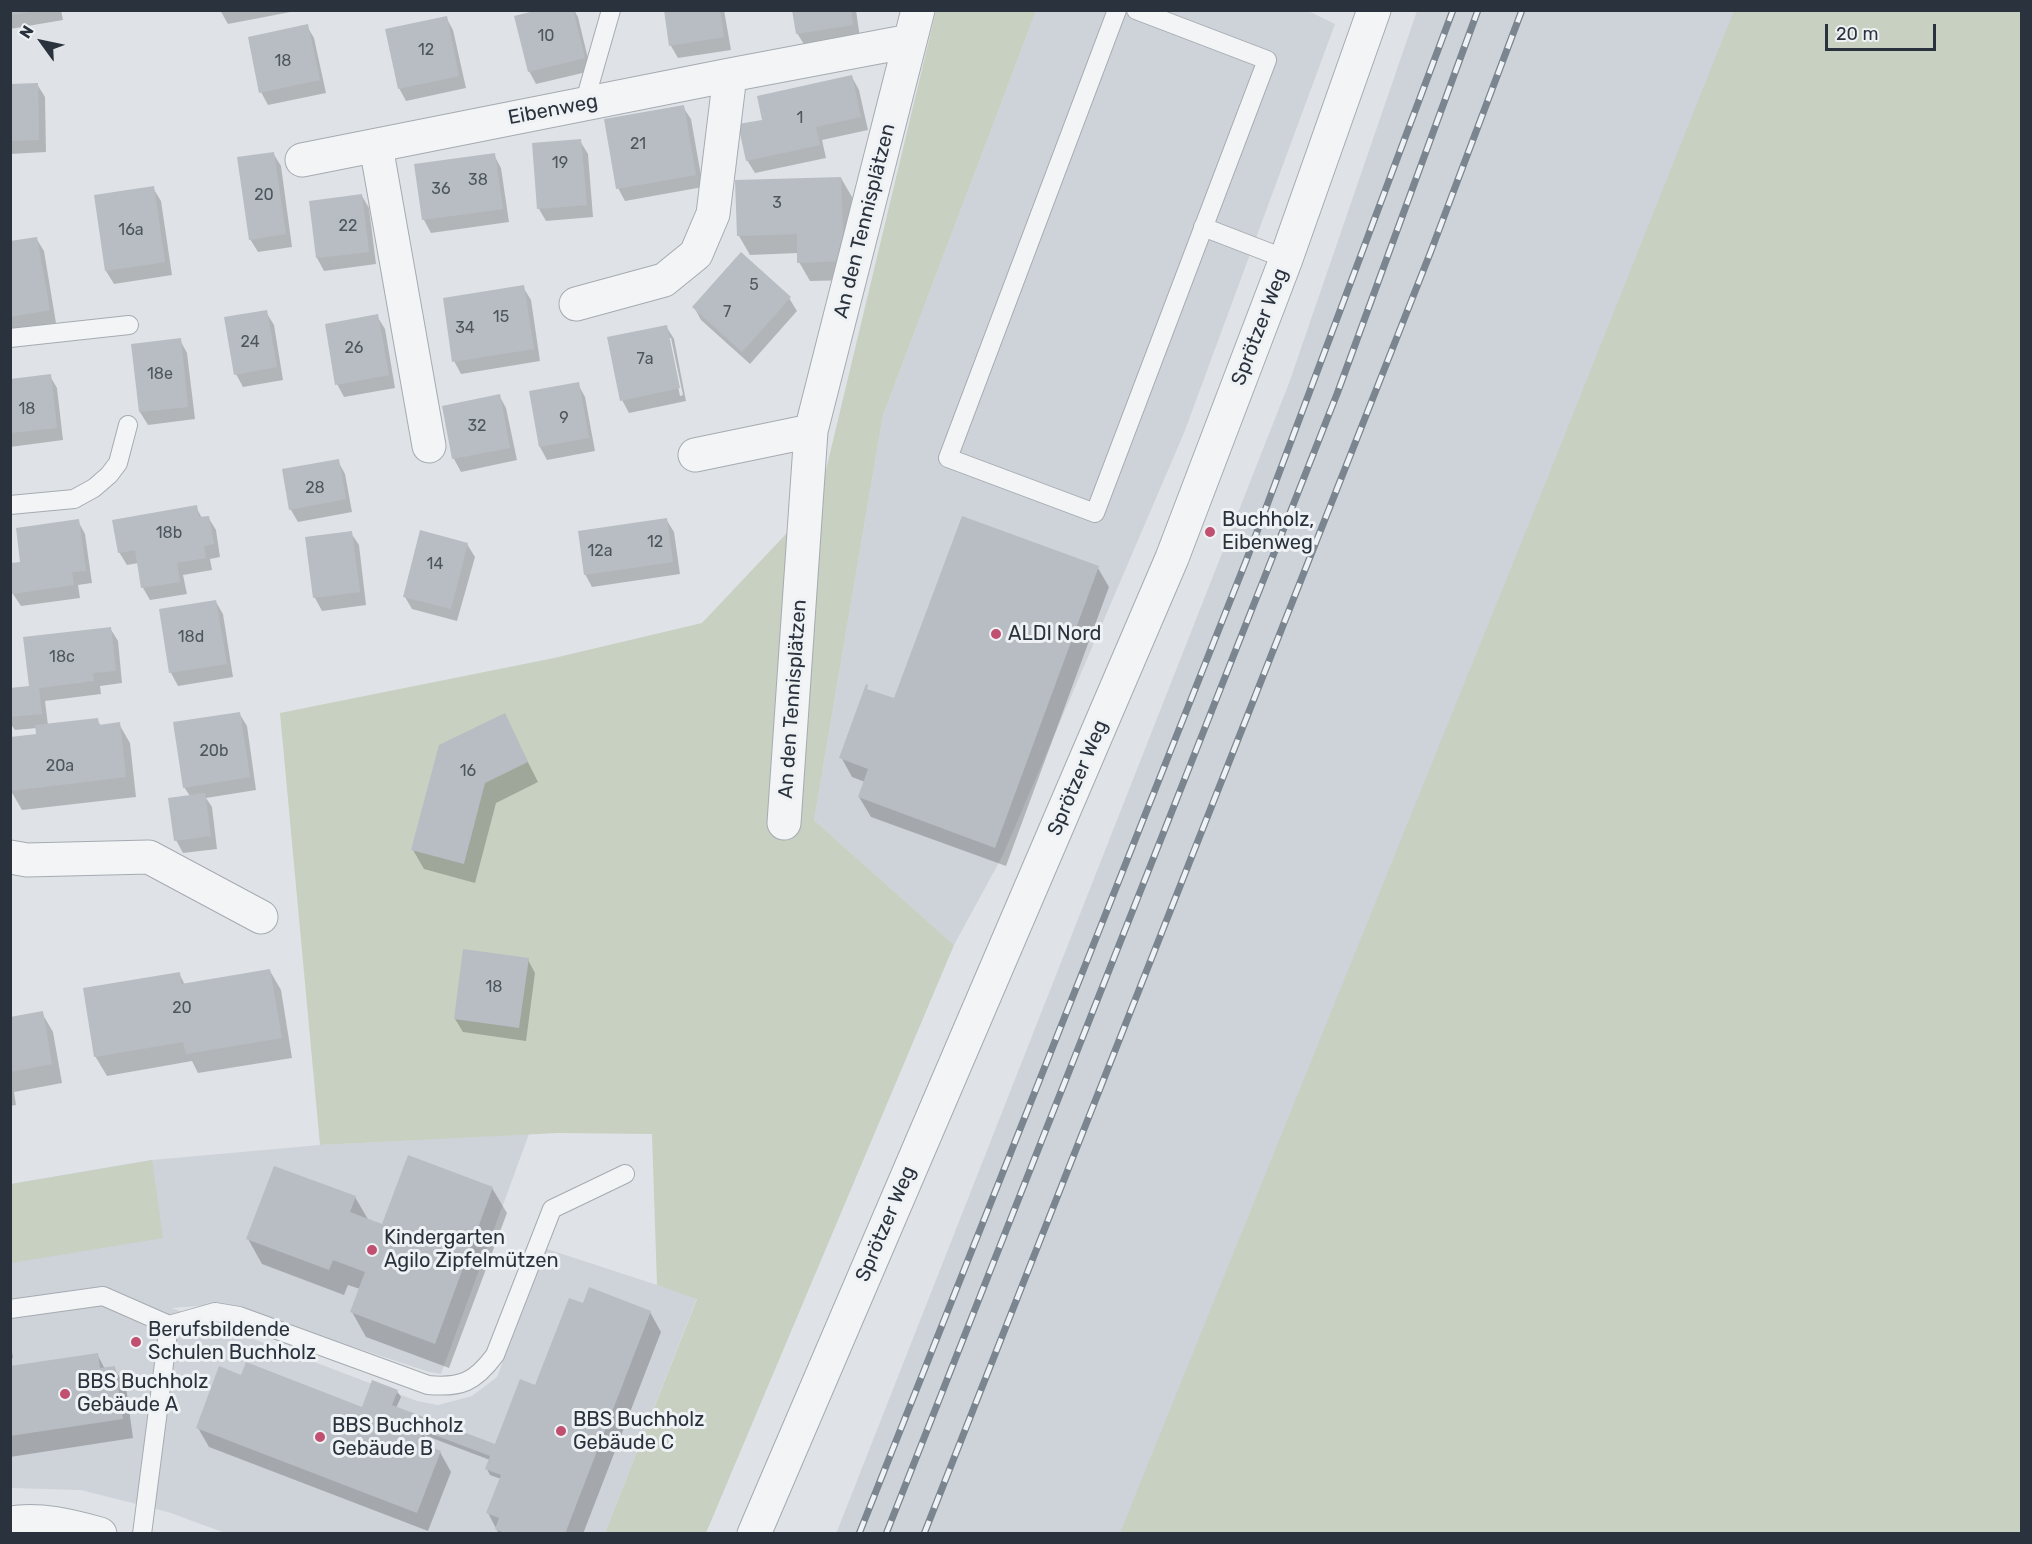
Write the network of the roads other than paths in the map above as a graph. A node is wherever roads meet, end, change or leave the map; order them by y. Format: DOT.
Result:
graph roads {
  1 [pos="611,10"];
  2 [pos="1117,10"];
  3 [pos="1136,10"];
  4 [pos="1374,10"];
  5 [pos="914,26"];
  6 [pos="730,75"];
  7 [pos="584,104"];
  8 [pos="376,146"];
  9 [pos="302,160"];
  10 [pos="1203,227"];
  11 [pos="1286,259"];
  12 [pos="576,304"];
  13 [pos="129,325"];
  14 [pos="10,339"];
  15 [pos="128,425"];
  16 [pos="811,431"];
  17 [pos="429,446"];
  18 [pos="695,455"];
  19 [pos="10,505"];
  20 [pos="784,823"];
  21 [pos="10,857"];
  22 [pos="261,917"];
  23 [pos="625,1174"];
  24 [pos="10,1309"];
  25 [pos="169,1325"];
  26 [pos="10,1523"];
  27 [pos="100,1533"];
  28 [pos="142,1533"];
  29 [pos="753,1533"];
  1 -- 7 [label="lane"];
  2 -- 10 [label="lane"];
  3 -- 10 [label="lane"];
  4 -- 11 [label="street, Sprötzer Weg"];
  5 -- 6 [label="street, Eibenweg"];
  5 -- 16 [label="street, An den Tennisplätzen"];
  6 -- 7 [label="street, Eibenweg"];
  6 -- 12 [label="street"];
  7 -- 8 [label="street, Eibenweg"];
  8 -- 9 [label="street, Eibenweg"];
  8 -- 17 [label="street"];
  10 -- 11 [label="lane"];
  11 -- 29 [label="street, Sprötzer Weg"];
  13 -- 14 [label="lane"];
  15 -- 19 [label="lane"];
  16 -- 18 [label="street"];
  16 -- 20 [label="street, An den Tennisplätzen"];
  21 -- 22 [label="street"];
  23 -- 25 [label="lane"];
  24 -- 25 [label="lane"];
  25 -- 28 [label="lane"];
  26 -- 27 [label="street"];
}
